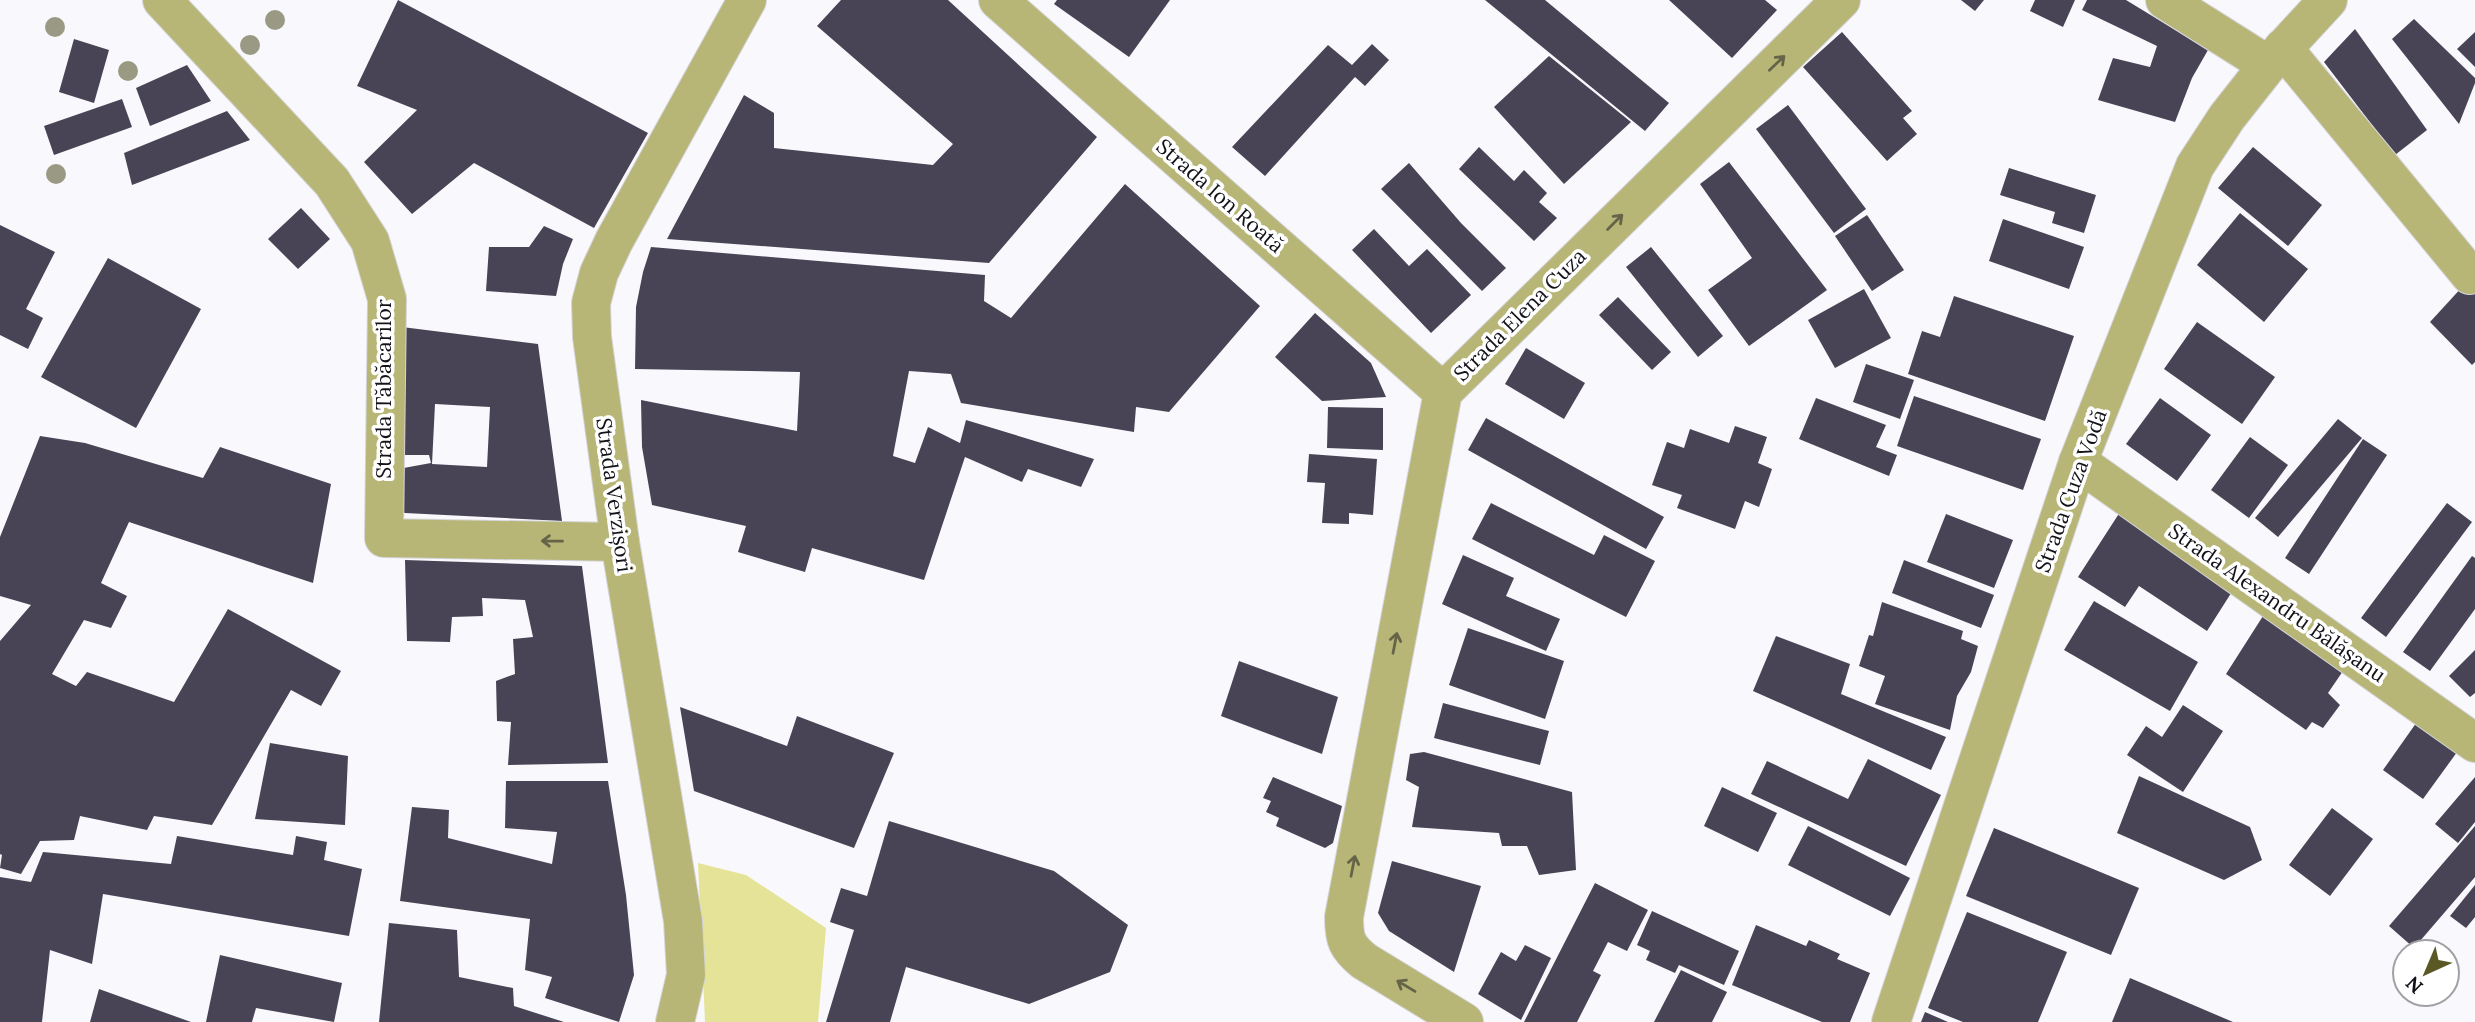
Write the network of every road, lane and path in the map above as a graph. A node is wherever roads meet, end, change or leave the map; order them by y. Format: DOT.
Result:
graph roads {
  1 [pos="162,0"];
  2 [pos="747,0"];
  3 [pos="998,0"];
  4 [pos="1841,0"];
  5 [pos="2165,0"];
  6 [pos="2328,0"];
  7 [pos="2276,57"];
  8 [pos="2470,275"];
  9 [pos="1443,392"];
  10 [pos="2078,462"];
  11 [pos="620,542"];
  12 [pos="2475,743"];
  13 [pos="675,1022"];
  14 [pos="1464,1022"];
  15 [pos="1891,1022"];
  11 -- 1 [label="street, Strada Tăbăcarilor, one-way"];
  2 -- 11 [label="street, Strada Verzișori"];
  3 -- 9 [label="street, Strada Ion Roată"];
  9 -- 4 [label="street, Strada Elena Cuza, one-way"];
  5 -- 7 [label="street"];
  6 -- 7 [label="street, Strada Cuza Vodă"];
  7 -- 8 [label="street"];
  7 -- 10 [label="street, Strada Cuza Vodă"];
  14 -- 9 [label="street, Strada Elena Cuza, one-way"];
  10 -- 12 [label="street, Strada Alexandru Bălășanu"];
  10 -- 15 [label="street, Strada Cuza Vodă"];
  11 -- 13 [label="street, Strada Verzișori"];
}
